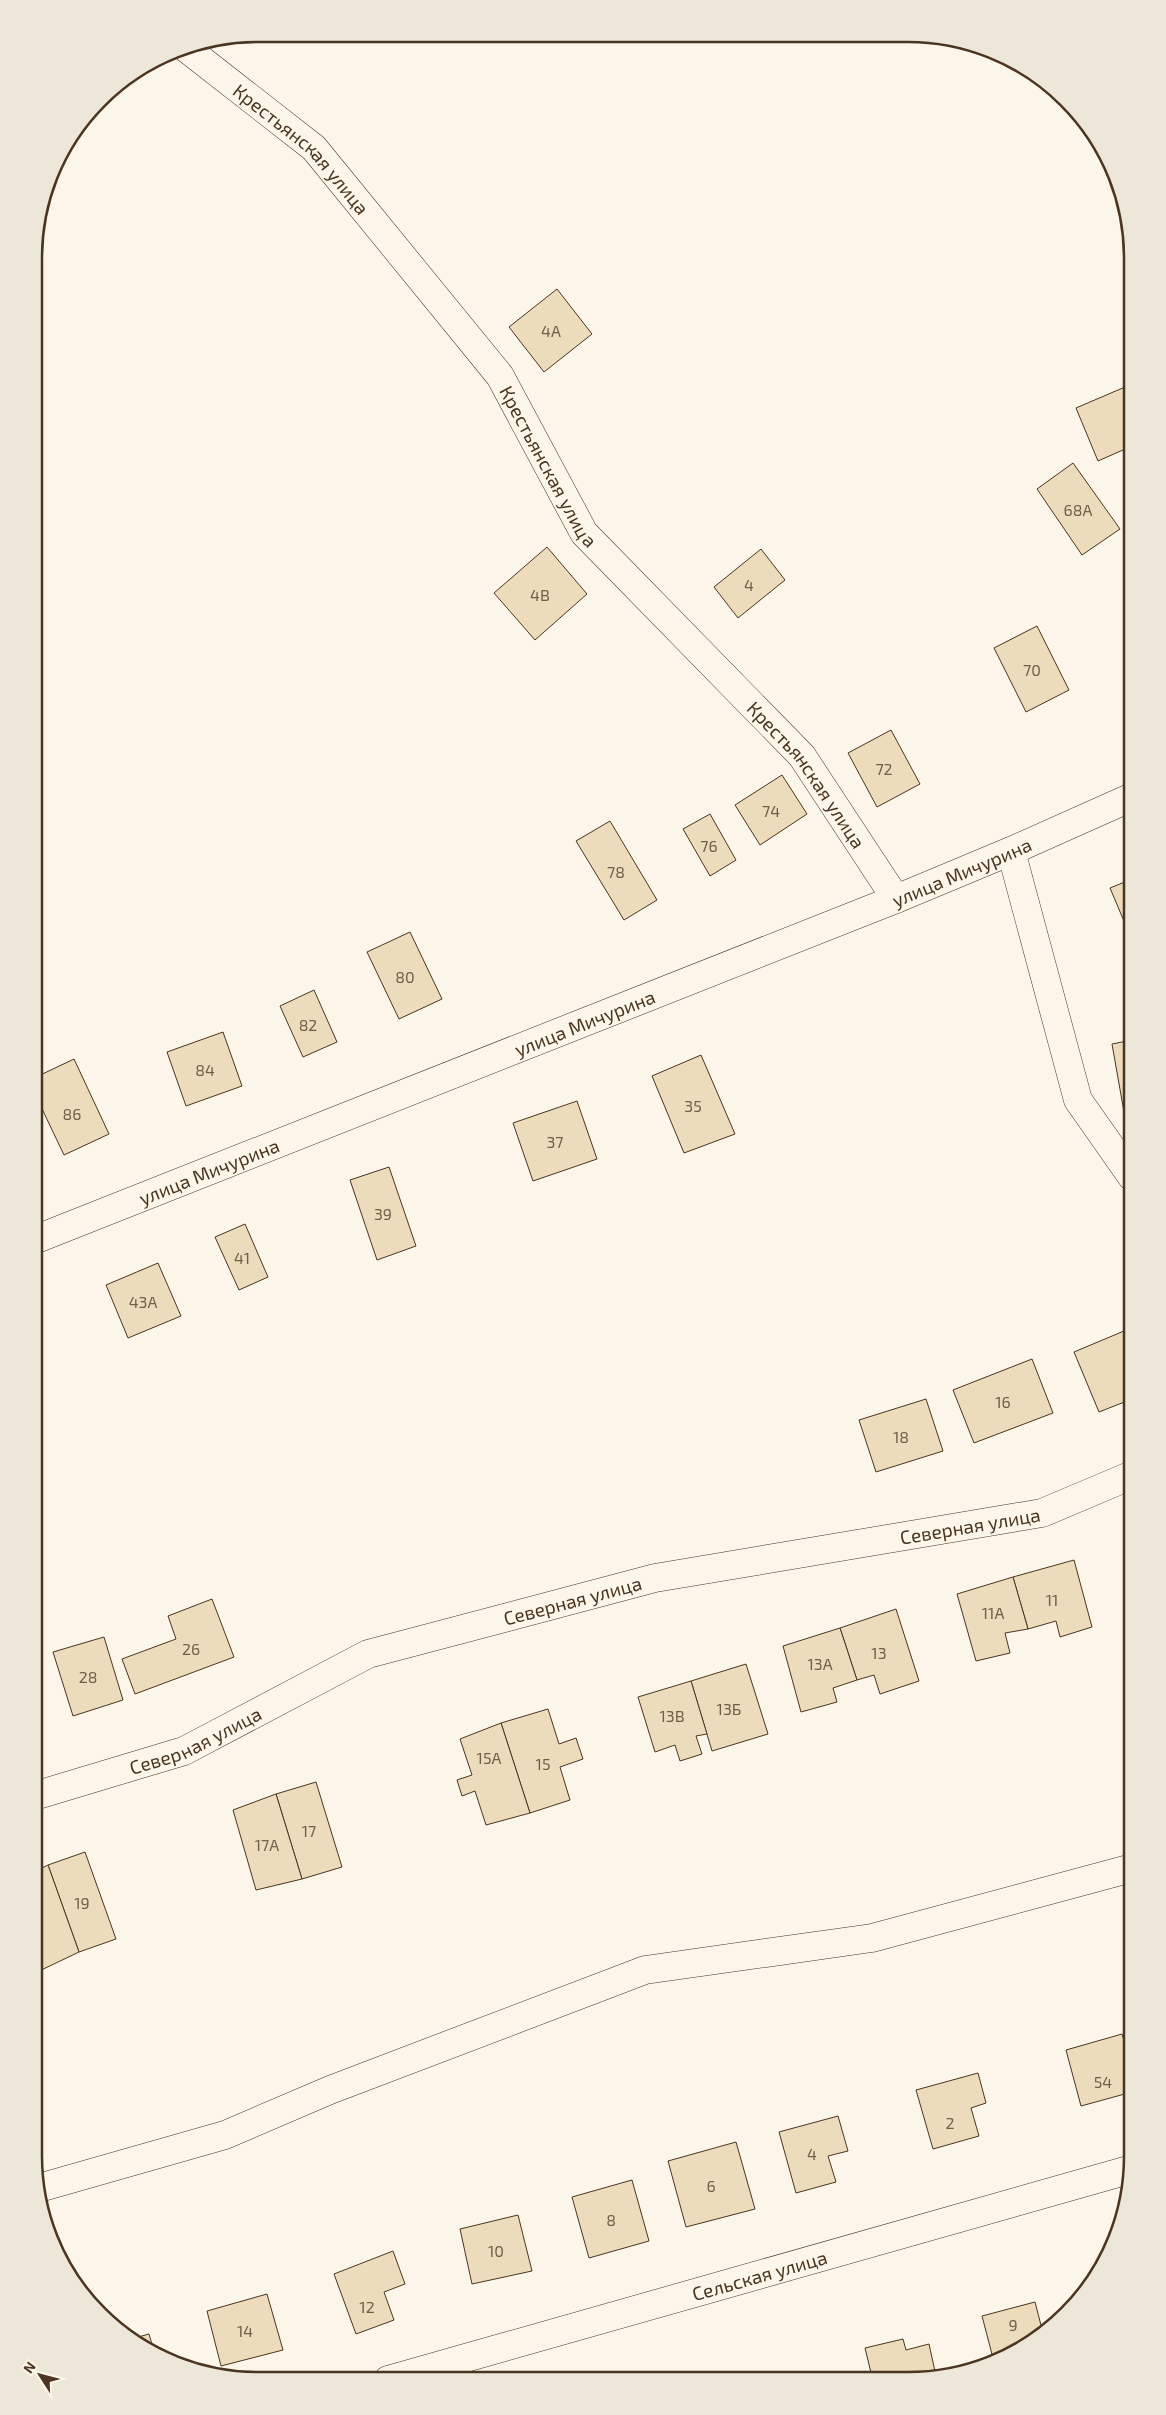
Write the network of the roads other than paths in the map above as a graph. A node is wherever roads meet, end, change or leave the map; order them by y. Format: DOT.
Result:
graph roads {
  1 [pos="192,53"];
  2 [pos="1124,801"];
  3 [pos="1011,851"];
  4 [pos="896,899"];
  5 [pos="1124,1166"];
  6 [pos="42,1237"];
  7 [pos="1124,1478"];
  8 [pos="42,1794"];
  9 [pos="1124,1870"];
  10 [pos="1123,2172"];
  11 [pos="44,2186"];
  12 [pos="416,2372"];
  1 -- 4 [label="street, Крестьянская улица"];
  2 -- 3 [label="street, улица Мичурина"];
  3 -- 4 [label="street, улица Мичурина"];
  3 -- 5 [label="street"];
  4 -- 6 [label="street, улица Мичурина"];
  7 -- 8 [label="street, Северная улица"];
  9 -- 11 [label="street"];
  10 -- 12 [label="street, Сельская улица"];
}
